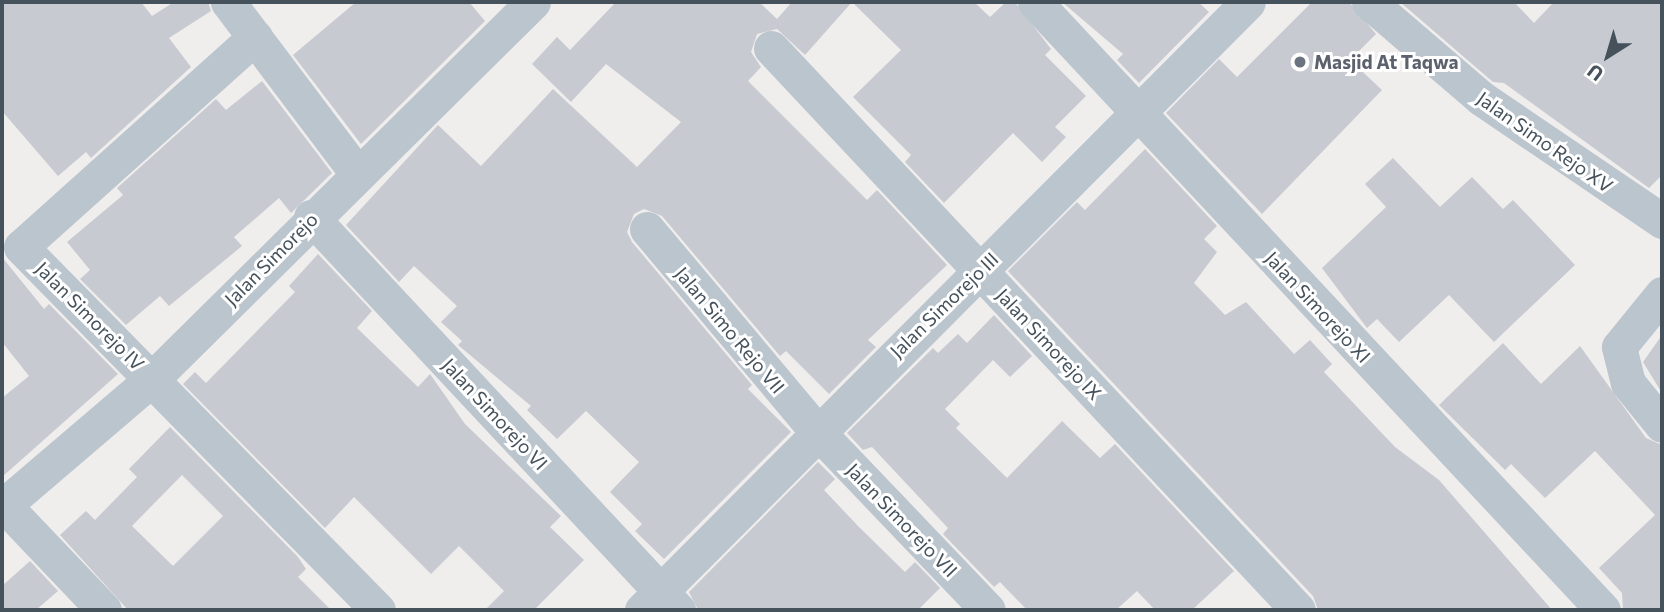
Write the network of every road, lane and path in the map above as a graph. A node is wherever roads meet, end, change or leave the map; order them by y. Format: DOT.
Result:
graph roads {
  1 [pos="228,2"];
  2 [pos="533,2"];
  3 [pos="1035,2"];
  4 [pos="1248,2"];
  5 [pos="1369,2"];
  6 [pos="255,37"];
  7 [pos="771,48"];
  8 [pos="1134,112"];
  9 [pos="357,173"];
  10 [pos="311,217"];
  11 [pos="1662,221"];
  12 [pos="647,229"];
  13 [pos="11,253"];
  14 [pos="980,270"];
  15 [pos="1662,294"];
  16 [pos="152,379"];
  17 [pos="1662,425"];
  18 [pos="816,429"];
  19 [pos="3,505"];
  20 [pos="660,604"];
  21 [pos="104,610"];
  22 [pos="378,610"];
  23 [pos="988,610"];
  24 [pos="1298,610"];
  25 [pos="1603,610"];
  1 -- 6 [label="street"];
  2 -- 9 [label="street, Jalan Simorejo"];
  3 -- 8 [label="street, Jalan Simorejo XI"];
  4 -- 8 [label="street, Jalan Simorejo III"];
  5 -- 11 [label="street, Jalan Simo Rejo XV"];
  6 -- 9 [label="street"];
  6 -- 13 [label="street, Jalan Simorejo IV"];
  7 -- 14 [label="street, Jalan Simorejo IX"];
  8 -- 14 [label="street, Jalan Simorejo III"];
  8 -- 25 [label="street, Jalan Simorejo XI"];
  9 -- 10 [label="street, Jalan Simorejo"];
  10 -- 16 [label="street, Jalan Simorejo"];
  10 -- 20 [label="street, Jalan Simorejo VI"];
  12 -- 18 [label="street, Jalan Simo Rejo VII"];
  13 -- 16 [label="street, Jalan Simorejo IV"];
  14 -- 18 [label="street, Jalan Simorejo III"];
  14 -- 24 [label="street, Jalan Simorejo IX"];
  15 -- 17 [label="street"];
  16 -- 19 [label="street, Jalan Simorejo"];
  16 -- 22 [label="street, Jalan Simorejo IV"];
  18 -- 20 [label="street, Jalan Simorejo III"];
  18 -- 23 [label="street, Jalan Simorejo VII"];
  19 -- 21 [label="street"];
}
